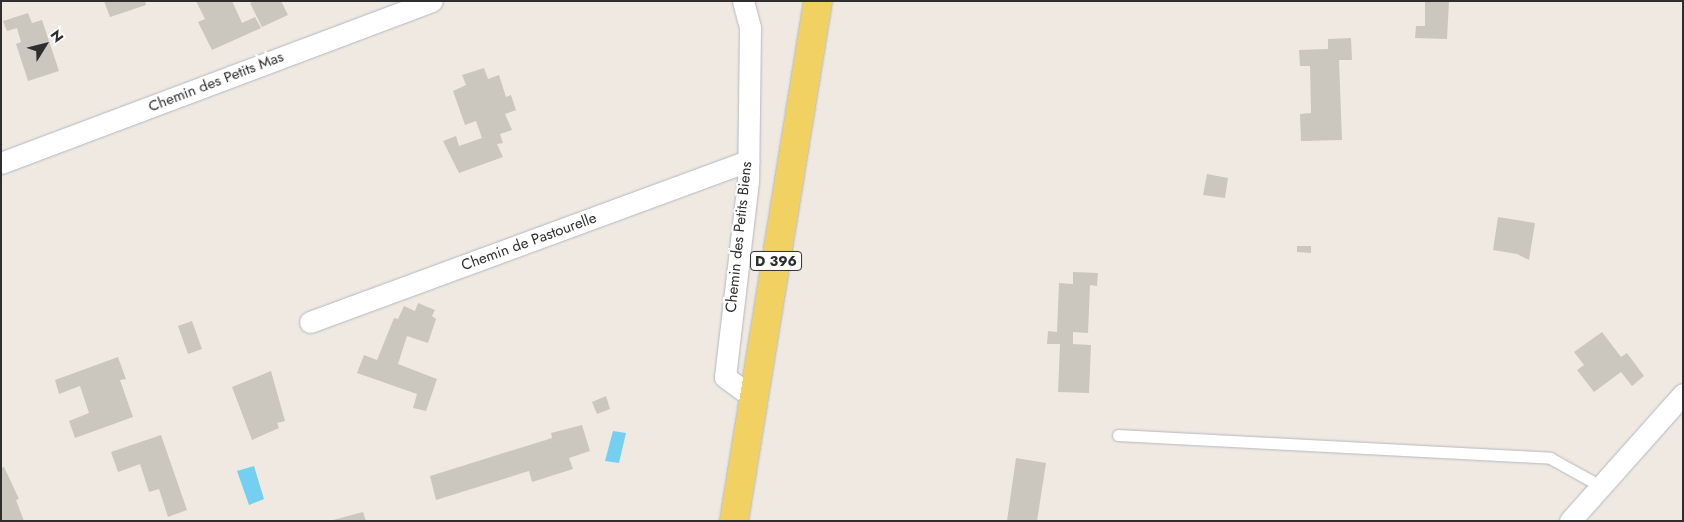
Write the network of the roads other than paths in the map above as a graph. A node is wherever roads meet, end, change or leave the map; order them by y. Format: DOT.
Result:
graph roads {
  1 [pos="432,1"];
  2 [pos="743,1"];
  3 [pos="818,1"];
  4 [pos="748,161"];
  5 [pos="1,163"];
  6 [pos="310,322"];
  7 [pos="1683,394"];
  8 [pos="754,398"];
  9 [pos="1118,435"];
  10 [pos="1598,485"];
  11 [pos="734,521"];
  12 [pos="1570,521"];
  1 -- 5 [label="street, Chemin des Petits Mas"];
  2 -- 4 [label="street, Chemin des Petits Biens"];
  3 -- 8 [label="main road, D 396"];
  4 -- 6 [label="street, Chemin de Pastourelle"];
  4 -- 8 [label="street, Chemin des Petits Biens"];
  7 -- 10 [label="street"];
  8 -- 11 [label="main road, D 396"];
  9 -- 10 [label="lane"];
  10 -- 12 [label="street"];
}
